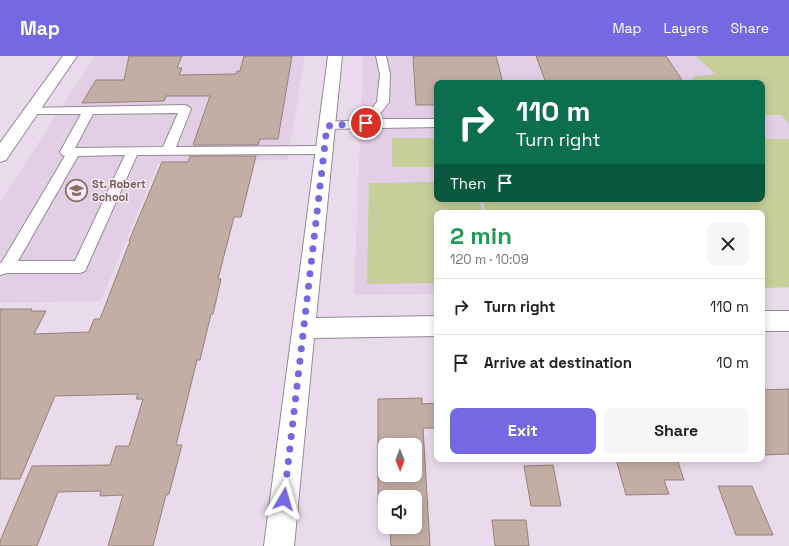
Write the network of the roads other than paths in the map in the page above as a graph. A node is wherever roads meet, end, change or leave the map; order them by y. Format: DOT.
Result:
graph roads {
  1 [pos="70,56"];
  2 [pos="335,56"];
  3 [pos="381,56"];
  4 [pos="32,110"];
  5 [pos="89,111"];
  6 [pos="366,123"];
  7 [pos="434,123"];
  8 [pos="327,126"];
  9 [pos="324,150"];
  10 [pos="133,151"];
  11 [pos="168,151"];
  12 [pos="74,152"];
  13 [pos="0,156"];
  14 [pos="4,268"];
  15 [pos="765,321"];
  16 [pos="789,321"];
  17 [pos="434,326"];
  18 [pos="305,328"];
  19 [pos="279,546"];
  1 -- 4 [label="street"];
  2 -- 8 [label="street"];
  3 -- 6 [label="lane"];
  4 -- 5 [label="lane"];
  4 -- 13 [label="street"];
  5 -- 11 [label="lane"];
  5 -- 12 [label="lane"];
  6 -- 7 [label="lane"];
  6 -- 8 [label="lane"];
  8 -- 9 [label="street"];
  9 -- 11 [label="lane"];
  9 -- 18 [label="street"];
  10 -- 11 [label="lane"];
  10 -- 12 [label="lane"];
  10 -- 14 [label="lane"];
  12 -- 14 [label="lane"];
  15 -- 16 [label="street"];
  17 -- 18 [label="street"];
  18 -- 19 [label="street"];
}
